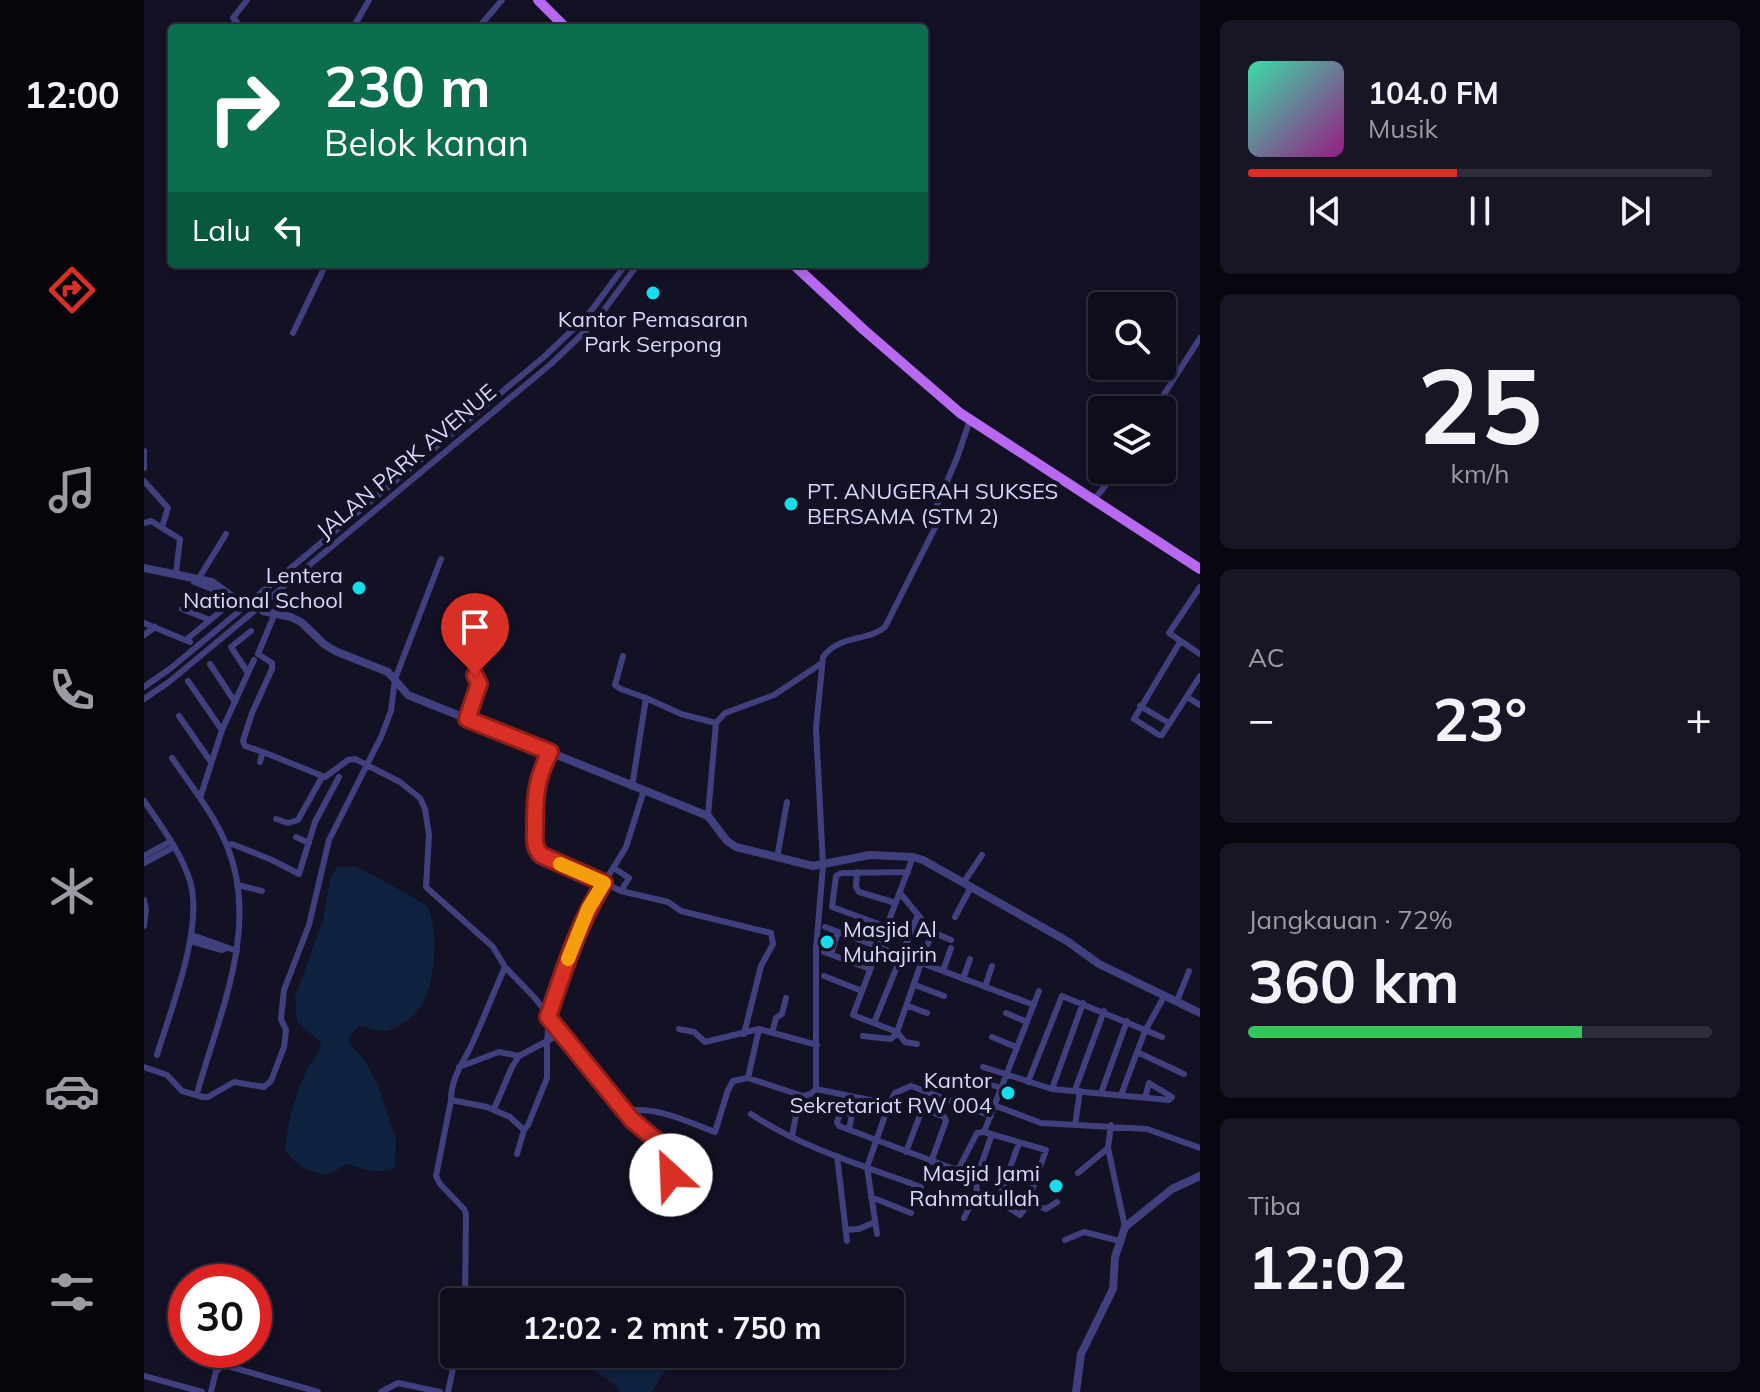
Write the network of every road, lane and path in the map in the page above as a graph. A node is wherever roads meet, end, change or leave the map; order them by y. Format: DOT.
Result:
graph roads {
  1 [pos="247,0"];
  2 [pos="369,0"];
  3 [pos="502,0"];
  4 [pos="538,0"];
  5 [pos="238,24"];
  6 [pos="355,24"];
  7 [pos="481,24"];
  8 [pos="562,24"];
  9 [pos="324,268"];
  10 [pos="623,268"];
  11 [pos="635,268"];
  12 [pos="797,268"];
  13 [pos="595,306"];
  14 [pos="602,313"];
  15 [pos="588,315"];
  16 [pos="596,321"];
  17 [pos="293,333"];
  18 [pos="1200,338"];
  19 [pos="1163,396"];
  20 [pos="970,420"];
  21 [pos="144,451"];
  22 [pos="144,468"];
  23 [pos="144,481"];
  24 [pos="1107,484"];
  25 [pos="1093,501"];
  26 [pos="144,523"];
  27 [pos="162,527"];
  28 [pos="226,534"];
  29 [pos="441,559"];
  30 [pos="144,568"];
  31 [pos="1200,569"];
  32 [pos="176,573"];
  33 [pos="196,580"];
  34 [pos="1200,587"];
  35 [pos="242,604"];
  36 [pos="182,609"];
  37 [pos="263,611"];
  38 [pos="275,613"];
  39 [pos="500,617"];
  40 [pos="210,620"];
  41 [pos="144,623"];
  42 [pos="155,627"];
  43 [pos="251,631"];
  44 [pos="144,635"];
  45 [pos="187,639"];
  46 [pos="1180,642"];
  47 [pos="195,647"];
  48 [pos="1200,654"];
  49 [pos="623,656"];
  50 [pos="254,660"];
  51 [pos="822,663"];
  52 [pos="210,664"];
  53 [pos="248,673"];
  54 [pos="163,674"];
  55 [pos="1200,676"];
  56 [pos="395,679"];
  57 [pos="188,681"];
  58 [pos="169,682"];
  59 [pos="144,687"];
  60 [pos="1187,697"];
  61 [pos="646,698"];
  62 [pos="144,699"];
  63 [pos="235,702"];
  64 [pos="1200,705"];
  65 [pos="1140,706"];
  66 [pos="179,716"];
  67 [pos="467,719"];
  68 [pos="716,723"];
  69 [pos="1169,723"];
  70 [pos="222,730"];
  71 [pos="263,752"];
  72 [pos="550,752"];
  73 [pos="172,758"];
  74 [pos="211,762"];
  75 [pos="260,762"];
  76 [pos="368,764"];
  77 [pos="322,777"];
  78 [pos="339,777"];
  79 [pos="632,787"];
  80 [pos="644,790"];
  81 [pos="200,799"];
  82 [pos="144,801"];
  83 [pos="787,802"];
  84 [pos="708,816"];
  85 [pos="276,819"];
  86 [pos="296,837"];
  87 [pos="309,843"];
  88 [pos="173,844"];
  89 [pos="227,846"];
  90 [pos="155,854"];
  91 [pos="982,855"];
  92 [pos="144,856"];
  93 [pos="913,857"];
  94 [pos="777,858"];
  95 [pos="144,863"];
  96 [pos="823,866"];
  97 [pos="614,868"];
  98 [pos="857,872"];
  99 [pos="908,872"];
  100 [pos="604,883"];
  101 [pos="968,884"];
  102 [pos="238,885"];
  103 [pos="262,891"];
  104 [pos="621,891"];
  105 [pos="900,893"];
  106 [pos="144,900"];
  107 [pos="819,903"];
  108 [pos="896,903"];
  109 [pos="832,907"];
  110 [pos="918,915"];
  111 [pos="955,917"];
  112 [pos="144,926"];
  113 [pos="825,927"];
  114 [pos="887,927"];
  115 [pos="838,932"];
  116 [pos="932,932"];
  117 [pos="191,938"];
  118 [pos="879,948"];
  119 [pos="237,951"];
  120 [pos="901,955"];
  121 [pos="970,959"];
  122 [pos="922,964"];
  123 [pos="992,966"];
  124 [pos="505,967"];
  125 [pos="870,969"];
  126 [pos="943,971"];
  127 [pos="1189,971"];
  128 [pos="824,976"];
  129 [pos="963,979"];
  130 [pos="915,985"];
  131 [pos="985,987"];
  132 [pos="862,991"];
  133 [pos="1039,991"];
  134 [pos="1165,995"];
  135 [pos="944,996"];
  136 [pos="786,998"];
  137 [pos="1177,1001"];
  138 [pos="1083,1003"];
  139 [pos="1034,1005"];
  140 [pos="908,1006"];
  141 [pos="1104,1011"];
  142 [pos="927,1013"];
  143 [pos="1006,1013"];
  144 [pos="1200,1013"];
  145 [pos="549,1018"];
  146 [pos="1127,1021"];
  147 [pos="1027,1022"];
  148 [pos="874,1023"];
  149 [pos="679,1029"];
  150 [pos="759,1029"];
  151 [pos="1145,1031"];
  152 [pos="897,1032"];
  153 [pos="562,1033"];
  154 [pos="772,1033"];
  155 [pos="744,1034"];
  156 [pos="863,1036"];
  157 [pos="992,1037"];
  158 [pos="1162,1037"];
  159 [pos="547,1042"];
  160 [pos="917,1044"];
  161 [pos="817,1045"];
  162 [pos="1016,1047"];
  163 [pos="1137,1052"];
  164 [pos="157,1055"];
  165 [pos="519,1056"];
  166 [pos="144,1067"];
  167 [pos="459,1067"];
  168 [pos="983,1067"];
  169 [pos="1005,1074"];
  170 [pos="1184,1074"];
  171 [pos="748,1078"];
  172 [pos="982,1082"];
  173 [pos="1028,1082"];
  174 [pos="1001,1088"];
  175 [pos="816,1089"];
  176 [pos="1052,1089"];
  177 [pos="198,1090"];
  178 [pos="1077,1090"];
  179 [pos="1101,1093"];
  180 [pos="1121,1095"];
  181 [pos="800,1096"];
  182 [pos="1145,1098"];
  183 [pos="451,1100"];
  184 [pos="889,1104"];
  185 [pos="996,1106"];
  186 [pos="494,1109"];
  187 [pos="625,1111"];
  188 [pos="751,1114"];
  189 [pos="991,1116"];
  190 [pos="1075,1125"];
  191 [pos="1111,1125"];
  192 [pos="849,1129"];
  193 [pos="524,1130"];
  194 [pos="988,1133"];
  195 [pos="792,1136"];
  196 [pos="876,1142"];
  197 [pos="1019,1143"];
  198 [pos="1108,1148"];
  199 [pos="1200,1148"];
  200 [pos="906,1152"];
  201 [pos="517,1154"];
  202 [pos="837,1156"];
  203 [pos="931,1162"];
  204 [pos="867,1167"];
  205 [pos="1078,1173"];
  206 [pos="1200,1176"];
  207 [pos="921,1187"];
  208 [pos="646,1189"];
  209 [pos="871,1197"];
  210 [pos="1057,1202"];
  211 [pos="1028,1203"];
  212 [pos="911,1213"];
  213 [pos="964,1218"];
  214 [pos="875,1222"];
  215 [pos="1125,1227"];
  216 [pos="846,1230"];
  217 [pos="877,1234"];
  218 [pos="1065,1240"];
  219 [pos="847,1241"];
  220 [pos="1120,1241"];
  221 [pos="465,1288"];
  222 [pos="453,1368"];
  223 [pos="144,1376"];
  224 [pos="202,1392"];
  225 [pos="211,1392"];
  226 [pos="318,1392"];
  227 [pos="381,1392"];
  228 [pos="440,1392"];
  229 [pos="448,1392"];
  230 [pos="1076,1392"];
  1 -- 5 [label="street"];
  2 -- 6 [label="street"];
  3 -- 7 [label="street"];
  4 -- 8 [label="main road"];
  9 -- 17 [label="street"];
  10 -- 13 [label="street, JALAN PARK AVENUE"];
  11 -- 14 [label="street, JALAN PARK AVENUE"];
  12 -- 20 [label="main road"];
  13 -- 14 [label="street"];
  13 -- 15 [label="street, JALAN PARK AVENUE"];
  14 -- 16 [label="street, JALAN PARK AVENUE"];
  15 -- 16 [label="street"];
  15 -- 47 [label="street, JALAN PARK AVENUE"];
  16 -- 58 [label="street, JALAN PARK AVENUE"];
  18 -- 19 [label="street"];
  20 -- 25 [label="main road"];
  20 -- 51 [label="street"];
  21 -- 22 [label="street"];
  23 -- 27 [label="street"];
  24 -- 25 [label="street"];
  25 -- 31 [label="main road"];
  26 -- 27 [label="street"];
  27 -- 32 [label="street"];
  28 -- 33 [label="street"];
  29 -- 56 [label="street"];
  30 -- 32 [label="street"];
  32 -- 33 [label="street"];
  33 -- 35 [label="street"];
  33 -- 40 [label="street"];
  34 -- 46 [label="street"];
  36 -- 40 [label="street"];
  37 -- 38 [label="street"];
  38 -- 56 [label="street"];
  38 -- 71 [label="street"];
  39 -- 67 [label="street"];
  40 -- 45 [label="street"];
  41 -- 42 [label="street"];
  42 -- 44 [label="street"];
  42 -- 45 [label="street"];
  43 -- 53 [label="street"];
  45 -- 47 [label="street"];
  46 -- 48 [label="street"];
  46 -- 65 [label="street"];
  47 -- 54 [label="street, JALAN PARK AVENUE"];
  49 -- 61 [label="street"];
  50 -- 53 [label="street"];
  51 -- 68 [label="street"];
  51 -- 96 [label="street"];
  52 -- 63 [label="street"];
  53 -- 63 [label="street"];
  54 -- 58 [label="street"];
  54 -- 59 [label="street, JALAN PARK AVENUE"];
  55 -- 60 [label="street"];
  56 -- 67 [label="street"];
  56 -- 76 [label="street"];
  57 -- 70 [label="street"];
  58 -- 62 [label="street, JALAN PARK AVENUE"];
  60 -- 64 [label="street"];
  60 -- 69 [label="street"];
  61 -- 68 [label="street"];
  61 -- 79 [label="street"];
  63 -- 70 [label="street"];
  65 -- 69 [label="street"];
  65 -- 69 [label="street"];
  66 -- 74 [label="street"];
  67 -- 72 [label="street"];
  68 -- 84 [label="street"];
  70 -- 74 [label="street"];
  71 -- 75 [label="street"];
  71 -- 77 [label="street"];
  72 -- 79 [label="street"];
  72 -- 100 [label="street"];
  73 -- 81 [label="street"];
  74 -- 81 [label="street"];
  76 -- 77 [label="street"];
  76 -- 124 [label="street"];
  76 -- 166 [label="street"];
  77 -- 85 [label="street"];
  78 -- 87 [label="street"];
  79 -- 80 [label="street"];
  80 -- 84 [label="street"];
  80 -- 97 [label="street"];
  81 -- 89 [label="street"];
  82 -- 88 [label="street"];
  83 -- 94 [label="street"];
  84 -- 94 [label="street"];
  86 -- 87 [label="street"];
  87 -- 89 [label="street"];
  88 -- 90 [label="street"];
  88 -- 117 [label="street"];
  89 -- 102 [label="street"];
  90 -- 92 [label="street"];
  90 -- 95 [label="street"];
  91 -- 101 [label="street"];
  93 -- 96 [label="street"];
  93 -- 99 [label="street"];
  93 -- 101 [label="street"];
  94 -- 96 [label="street"];
  96 -- 107 [label="street"];
  97 -- 100 [label="street"];
  97 -- 104 [label="street"];
  98 -- 99 [label="street"];
  98 -- 108 [label="street"];
  98 -- 109 [label="street"];
  99 -- 105 [label="street"];
  100 -- 104 [label="street"];
  100 -- 145 [label="street"];
  101 -- 111 [label="street"];
  101 -- 134 [label="street"];
  102 -- 103 [label="street"];
  102 -- 119 [label="street"];
  104 -- 155 [label="street"];
  105 -- 108 [label="street"];
  105 -- 110 [label="street"];
  106 -- 112 [label="street"];
  107 -- 109 [label="street"];
  107 -- 161 [label="street"];
  108 -- 114 [label="street"];
  109 -- 114 [label="street"];
  110 -- 116 [label="street"];
  110 -- 120 [label="street"];
  113 -- 115 [label="street"];
  114 -- 118 [label="street"];
  115 -- 118 [label="street"];
  115 -- 125 [label="street"];
  116 -- 122 [label="street"];
  116 -- 126 [label="street"];
  117 -- 119 [label="street"];
  117 -- 164 [label="street"];
  118 -- 120 [label="street"];
  118 -- 125 [label="street"];
  119 -- 177 [label="street"];
  120 -- 122 [label="street"];
  120 -- 148 [label="street"];
  121 -- 129 [label="street"];
  122 -- 126 [label="street"];
  122 -- 130 [label="street"];
  123 -- 131 [label="street"];
  124 -- 145 [label="street"];
  124 -- 167 [label="street"];
  125 -- 132 [label="street"];
  126 -- 129 [label="street"];
  127 -- 137 [label="street"];
  128 -- 132 [label="street"];
  129 -- 131 [label="street"];
  130 -- 135 [label="street"];
  130 -- 140 [label="street"];
  131 -- 139 [label="street"];
  132 -- 148 [label="street"];
  133 -- 139 [label="street"];
  134 -- 137 [label="street"];
  134 -- 151 [label="street"];
  136 -- 154 [label="street"];
  137 -- 144 [label="street"];
  138 -- 141 [label="street"];
  138 -- 173 [label="street"];
  138 -- 176 [label="street"];
  139 -- 147 [label="street"];
  140 -- 142 [label="street"];
  140 -- 152 [label="street"];
  141 -- 146 [label="street"];
  141 -- 178 [label="street"];
  143 -- 147 [label="street"];
  145 -- 153 [label="street"];
  145 -- 159 [label="street"];
  146 -- 151 [label="street"];
  146 -- 179 [label="street"];
  147 -- 162 [label="street"];
  148 -- 152 [label="street"];
  149 -- 155 [label="street"];
  150 -- 154 [label="street"];
  150 -- 155 [label="street"];
  150 -- 171 [label="street"];
  151 -- 158 [label="street"];
  151 -- 163 [label="street"];
  152 -- 156 [label="street"];
  152 -- 160 [label="street"];
  153 -- 159 [label="street"];
  153 -- 187 [label="street"];
  154 -- 161 [label="street"];
  157 -- 162 [label="street"];
  159 -- 165 [label="street"];
  159 -- 193 [label="street"];
  161 -- 175 [label="street"];
  162 -- 169 [label="street"];
  163 -- 170 [label="street"];
  163 -- 180 [label="street"];
  165 -- 167 [label="street"];
  165 -- 186 [label="street"];
  167 -- 183 [label="street"];
  168 -- 169 [label="street"];
  169 -- 173 [label="street"];
  169 -- 174 [label="street"];
  171 -- 181 [label="street"];
  171 -- 187 [label="street"];
  172 -- 174 [label="street"];
  173 -- 176 [label="street"];
  174 -- 185 [label="street"];
  175 -- 181 [label="street"];
  175 -- 184 [label="street"];
  176 -- 178 [label="street"];
  178 -- 179 [label="street"];
  178 -- 190 [label="street"];
  179 -- 180 [label="street"];
  180 -- 182 [label="street"];
  181 -- 195 [label="street"];
  183 -- 186 [label="street"];
  183 -- 221 [label="street"];
  184 -- 189 [label="street"];
  184 -- 196 [label="street"];
  185 -- 189 [label="street"];
  185 -- 190 [label="street"];
  186 -- 193 [label="street"];
  187 -- 208 [label="street"];
  188 -- 195 [label="street"];
  189 -- 194 [label="street"];
  190 -- 191 [label="street"];
  191 -- 198 [label="street"];
  191 -- 199 [label="street"];
  192 -- 196 [label="street"];
  193 -- 201 [label="street"];
  194 -- 197 [label="street"];
  194 -- 203 [label="street"];
  194 -- 213 [label="street"];
  195 -- 202 [label="street"];
  196 -- 200 [label="street"];
  196 -- 204 [label="street"];
  197 -- 211 [label="street"];
  197 -- 211 [label="street"];
  198 -- 205 [label="street"];
  198 -- 215 [label="street"];
  200 -- 203 [label="street"];
  200 -- 203 [label="street"];
  202 -- 204 [label="street"];
  202 -- 216 [label="street"];
  204 -- 207 [label="street"];
  204 -- 209 [label="street"];
  206 -- 215 [label="street"];
  209 -- 212 [label="street"];
  209 -- 214 [label="street"];
  210 -- 211 [label="street"];
  214 -- 216 [label="street"];
  214 -- 217 [label="street"];
  215 -- 220 [label="street"];
  216 -- 219 [label="street"];
  218 -- 220 [label="street"];
  220 -- 230 [label="street"];
  222 -- 229 [label="street"];
  223 -- 224 [label="street"];
  225 -- 226 [label="street"];
  227 -- 228 [label="street"];
}
